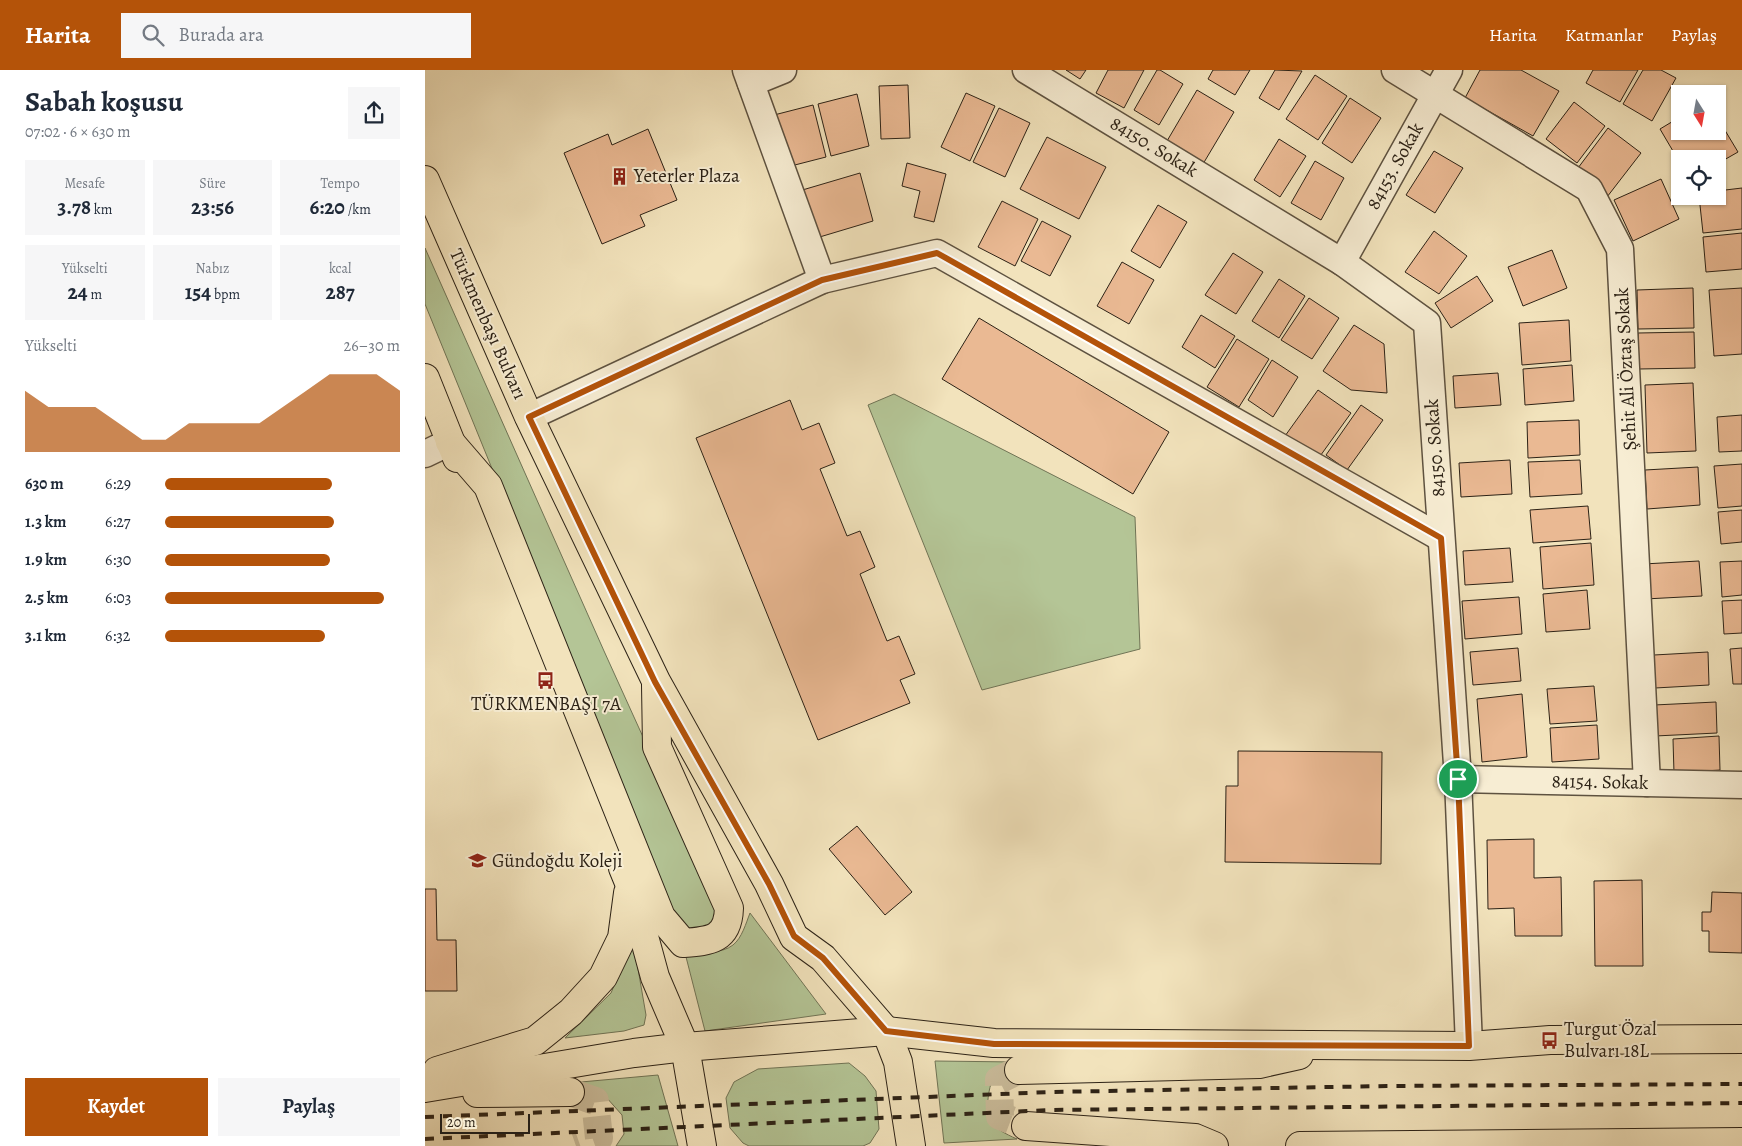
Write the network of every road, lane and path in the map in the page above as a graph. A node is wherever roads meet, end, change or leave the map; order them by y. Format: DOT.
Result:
graph roads {
  1 [pos="783,70"];
  2 [pos="1026,70"];
  3 [pos="1395,70"];
  4 [pos="1449,70"];
  5 [pos="749,77"];
  6 [pos="1435,93"];
  7 [pos="425,180"];
  8 [pos="1343,262"];
  9 [pos="822,280"];
  10 [pos="425,378"];
  11 [pos="529,417"];
  12 [pos="450,442"];
  13 [pos="425,454"];
  14 [pos="1441,538"];
  15 [pos="655,682"];
  16 [pos="1458,779"];
  17 [pos="1647,783"];
  18 [pos="1742,785"];
  19 [pos="630,885"];
  20 [pos="886,1031"];
  21 [pos="1742,1039"];
  22 [pos="1345,1044"];
  23 [pos="1469,1046"];
  24 [pos="685,1047"];
  25 [pos="1019,1070"];
  26 [pos="425,1075"];
  27 [pos="425,1088"];
  28 [pos="571,1092"];
  29 [pos="425,1094"];
  30 [pos="1027,1126"];
  31 [pos="1742,1142"];
  32 [pos="702,1146"];
  33 [pos="911,1146"];
  34 [pos="1214,1146"];
  35 [pos="1300,1146"];
  1 -- 5 [label="street"];
  2 -- 8 [label="street, 84150. Sokak"];
  3 -- 6 [label="street, Şehit Ali Öztaş Sokak"];
  4 -- 6 [label="street, 84153. Sokak"];
  5 -- 9 [label="street"];
  6 -- 8 [label="street, 84153. Sokak"];
  6 -- 17 [label="street, Şehit Ali Öztaş Sokak"];
  7 -- 11 [label="main road, Türkmenbaşı Bulvarı"];
  8 -- 14 [label="street, 84150. Sokak"];
  9 -- 11 [label="street"];
  9 -- 14 [label="street"];
  10 -- 12 [label="main road"];
  11 -- 15 [label="main road, Türkmenbaşı Bulvarı"];
  12 -- 13 [label="street"];
  12 -- 15 [label="main road"];
  12 -- 19 [label="main road"];
  14 -- 16 [label="street, 84150. Sokak"];
  15 -- 20 [label="main road, Türkmenbaşı Bulvarı"];
  16 -- 17 [label="street, 84154. Sokak"];
  16 -- 23 [label="street, 84150. Sokak"];
  17 -- 18 [label="street, 84154. Sokak"];
  19 -- 24 [label="main road"];
  19 -- 26 [label="main road"];
  20 -- 22 [label="main road"];
  20 -- 24 [label="main road"];
  20 -- 33 [label="main road, Türkmenbaşı Bulvarı"];
  21 -- 23 [label="main road"];
  22 -- 23 [label="main road"];
  22 -- 25 [label="main road"];
  24 -- 27 [label="main road"];
  24 -- 32 [label="main road"];
  28 -- 29 [label="main road"];
  30 -- 34 [label="main road"];
  31 -- 35 [label="main road"];
}
